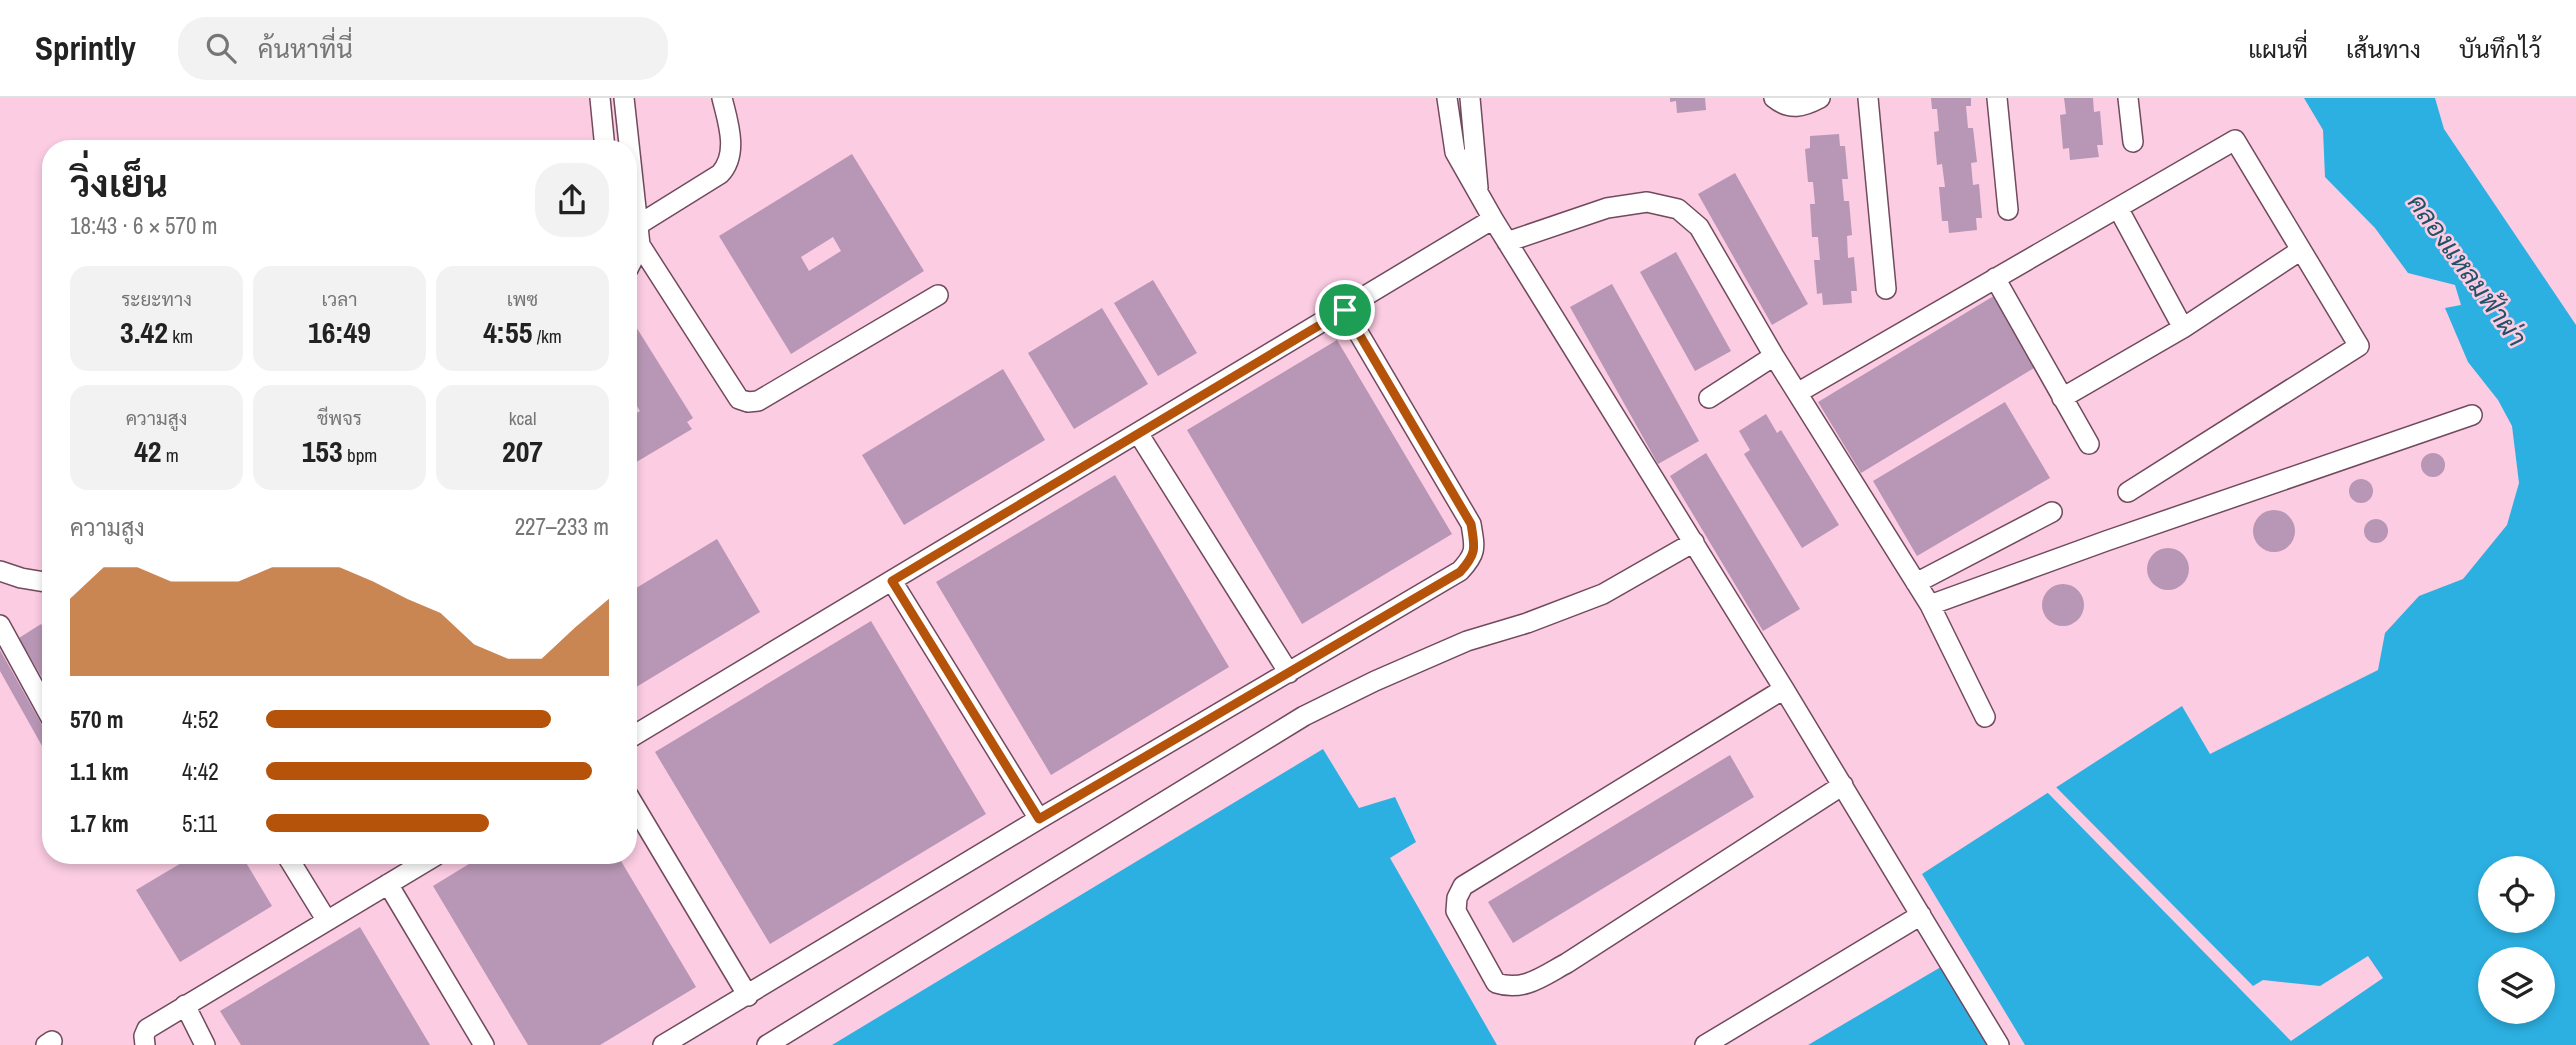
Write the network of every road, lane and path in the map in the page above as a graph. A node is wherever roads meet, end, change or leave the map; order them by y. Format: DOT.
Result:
graph roads {
  1 [pos="600,98"];
  2 [pos="624,98"];
  3 [pos="722,98"];
  4 [pos="1447,98"];
  5 [pos="1470,98"];
  6 [pos="1774,98"];
  7 [pos="1820,98"];
  8 [pos="1868,98"];
  9 [pos="1997,98"];
  10 [pos="2128,98"];
  11 [pos="605,140"];
  12 [pos="629,140"];
  13 [pos="2133,142"];
  14 [pos="1478,189"];
  15 [pos="2118,208"];
  16 [pos="2008,210"];
  17 [pos="637,216"];
  18 [pos="1493,219"];
  19 [pos="638,225"];
  20 [pos="637,230"];
  21 [pos="1507,242"];
  22 [pos="637,249"];
  23 [pos="2301,250"];
  24 [pos="1995,278"];
  25 [pos="1886,289"];
  26 [pos="938,296"];
  27 [pos="1345,310"];
  28 [pos="2183,328"];
  29 [pos="1774,356"];
  30 [pos="1798,392"];
  31 [pos="1709,398"];
  32 [pos="2062,398"];
  33 [pos="2472,415"];
  34 [pos="1138,433"];
  35 [pos="2089,444"];
  36 [pos="2128,492"];
  37 [pos="2052,512"];
  38 [pos="1694,542"];
  39 [pos="1,576"];
  40 [pos="892,581"];
  41 [pos="1916,583"];
  42 [pos="42,585"];
  43 [pos="1930,606"];
  44 [pos="0,625"];
  45 [pos="1289,673"];
  46 [pos="1784,689"];
  47 [pos="42,702"];
  48 [pos="1985,717"];
  49 [pos="637,734"];
  50 [pos="1843,785"];
  51 [pos="637,810"];
  52 [pos="1039,819"];
  53 [pos="292,864"];
  54 [pos="422,864"];
  55 [pos="388,884"];
  56 [pos="1921,915"];
  57 [pos="327,921"];
  58 [pos="748,996"];
  59 [pos="185,1006"];
  60 [pos="145,1045"];
  61 [pos="205,1045"];
  62 [pos="484,1045"];
  63 [pos="663,1045"];
  64 [pos="767,1045"];
  65 [pos="1705,1045"];
  66 [pos="1999,1045"];
  1 -- 11 [label="lane"];
  2 -- 12 [label="lane"];
  3 -- 19 [label="lane"];
  4 -- 14 [label="lane"];
  5 -- 14 [label="lane"];
  6 -- 7 [label="lane"];
  8 -- 25 [label="lane"];
  9 -- 16 [label="lane"];
  10 -- 13 [label="lane"];
  14 -- 18 [label="lane"];
  15 -- 23 [label="lane"];
  15 -- 24 [label="lane"];
  15 -- 28 [label="lane"];
  17 -- 19 [label="lane"];
  18 -- 21 [label="lane"];
  18 -- 27 [label="lane"];
  19 -- 20 [label="lane"];
  21 -- 29 [label="lane"];
  21 -- 38 [label="lane"];
  22 -- 26 [label="lane"];
  23 -- 28 [label="lane"];
  23 -- 36 [label="lane"];
  24 -- 30 [label="lane"];
  24 -- 32 [label="lane"];
  27 -- 34 [label="lane"];
  27 -- 45 [label="lane"];
  28 -- 32 [label="lane"];
  29 -- 30 [label="lane"];
  29 -- 31 [label="lane"];
  30 -- 41 [label="lane"];
  32 -- 35 [label="lane"];
  33 -- 43 [label="lane"];
  34 -- 40 [label="lane"];
  34 -- 45 [label="lane"];
  37 -- 41 [label="lane"];
  38 -- 46 [label="lane"];
  38 -- 64 [label="lane"];
  39 -- 42 [label="lane"];
  40 -- 49 [label="lane"];
  40 -- 52 [label="lane"];
  41 -- 43 [label="lane"];
  43 -- 48 [label="lane"];
  44 -- 47 [label="lane"];
  45 -- 52 [label="lane"];
  46 -- 50 [label="lane"];
  46 -- 50 [label="lane"];
  50 -- 56 [label="lane"];
  51 -- 58 [label="lane"];
  52 -- 58 [label="lane"];
  53 -- 57 [label="lane"];
  54 -- 55 [label="lane"];
  55 -- 57 [label="lane"];
  55 -- 62 [label="lane"];
  56 -- 65 [label="lane"];
  56 -- 66 [label="lane"];
  57 -- 59 [label="lane"];
  58 -- 63 [label="lane"];
  59 -- 60 [label="lane"];
  59 -- 61 [label="lane"];
}
